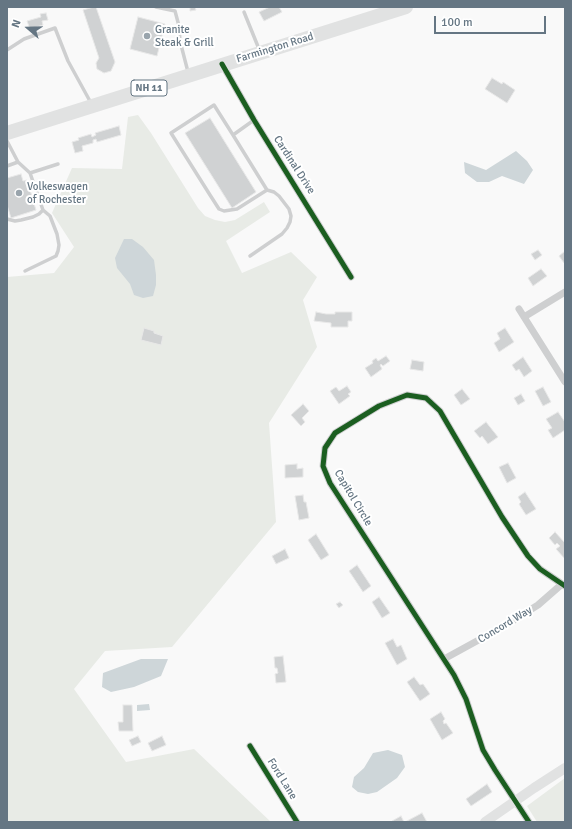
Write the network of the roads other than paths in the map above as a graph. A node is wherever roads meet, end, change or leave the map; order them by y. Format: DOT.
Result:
graph roads {
  1 [pos="156,7"];
  2 [pos="406,7"];
  3 [pos="175,9"];
  4 [pos="244,12"];
  5 [pos="7,50"];
  6 [pos="260,52"];
  7 [pos="222,64"];
  8 [pos="188,75"];
  9 [pos="92,106"];
  10 [pos="254,120"];
  11 [pos="7,133"];
  12 [pos="233,135"];
  13 [pos="7,141"];
  14 [pos="18,162"];
  15 [pos="58,164"];
  16 [pos="7,166"];
  17 [pos="30,173"];
  18 [pos="267,190"];
  19 [pos="43,210"];
  20 [pos="7,219"];
  21 [pos="250,256"];
  22 [pos="25,271"];
  23 [pos="351,276"];
  24 [pos="565,292"];
  25 [pos="519,309"];
  26 [pos="524,317"];
  27 [pos="565,382"];
  28 [pos="564,585"];
  29 [pos="444,659"];
  30 [pos="250,746"];
  31 [pos="565,768"];
  32 [pos="514,801"];
  33 [pos="297,822"];
  34 [pos="485,822"];
  35 [pos="529,822"];
  1 -- 3 [label="lane"];
  2 -- 6 [label="highway, Farmington Road / NH 11"];
  3 -- 8 [label="lane"];
  4 -- 6 [label="lane"];
  5 -- 9 [label="lane"];
  6 -- 7 [label="highway, Farmington Road / NH 11"];
  7 -- 8 [label="highway, Farmington Road / NH 11"];
  7 -- 10 [label="street, Cardinal Drive"];
  8 -- 9 [label="highway, Farmington Road / NH 11"];
  9 -- 11 [label="highway, Farmington Road / NH 11"];
  10 -- 12 [label="lane"];
  10 -- 23 [label="street, Cardinal Drive"];
  12 -- 18 [label="lane"];
  12 -- 18 [label="lane"];
  13 -- 14 [label="lane"];
  14 -- 16 [label="lane"];
  14 -- 17 [label="lane"];
  15 -- 17 [label="lane"];
  17 -- 19 [label="lane"];
  18 -- 21 [label="lane"];
  19 -- 20 [label="lane"];
  19 -- 22 [label="lane"];
  24 -- 26 [label="street"];
  25 -- 26 [label="street"];
  26 -- 27 [label="street"];
  28 -- 29 [label="street, Concord Way"];
  28 -- 29 [label="street, Capitol Circle"];
  29 -- 32 [label="street, Capitol Circle"];
  30 -- 33 [label="street, Ford Lane"];
  31 -- 32 [label="street"];
  32 -- 34 [label="street"];
  32 -- 35 [label="street, Capitol Circle"];
}
